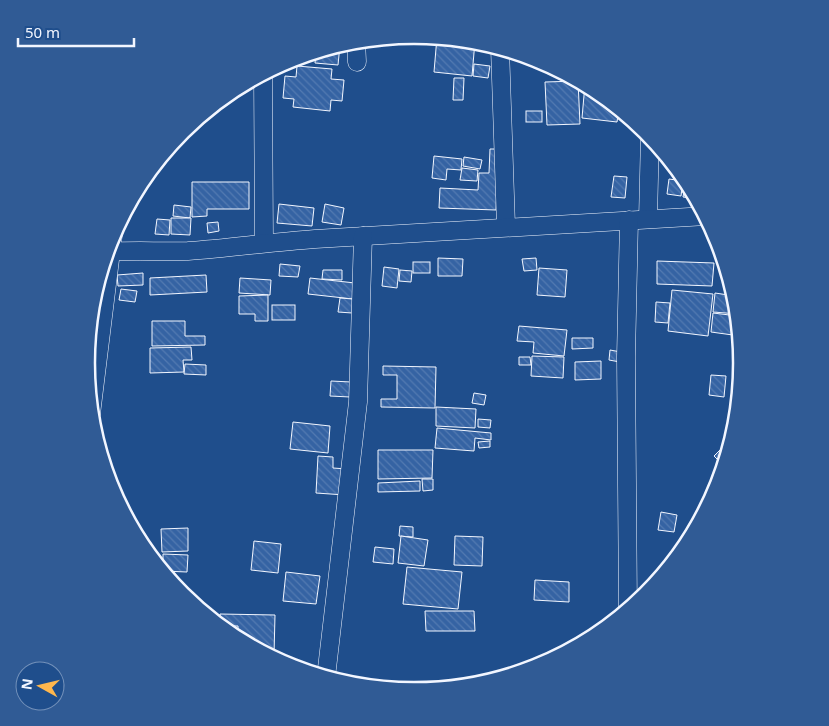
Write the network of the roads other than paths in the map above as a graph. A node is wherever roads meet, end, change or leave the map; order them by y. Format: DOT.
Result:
graph roads {
  1 [pos="356,49"];
  2 [pos="500,56"];
  3 [pos="357,62"];
  4 [pos="263,83"];
  5 [pos="650,147"];
  6 [pos="698,216"];
  7 [pos="648,219"];
  8 [pos="629,220"];
  9 [pos="506,226"];
  10 [pos="363,236"];
  11 [pos="264,242"];
  12 [pos="117,247"];
  13 [pos="108,274"];
  14 [pos="96,380"];
  15 [pos="628,600"];
  16 [pos="327,669"];
  1 -- 3 [label="street"];
  2 -- 9 [label="street"];
  4 -- 11 [label="street"];
  5 -- 7 [label="street"];
  6 -- 7 [label="street"];
  7 -- 8 [label="street"];
  8 -- 9 [label="street"];
  8 -- 15 [label="street"];
  9 -- 10 [label="street"];
  10 -- 11 [label="street"];
  10 -- 16 [label="street"];
  11 -- 12 [label="street"];
  13 -- 14 [label="street"];
}
